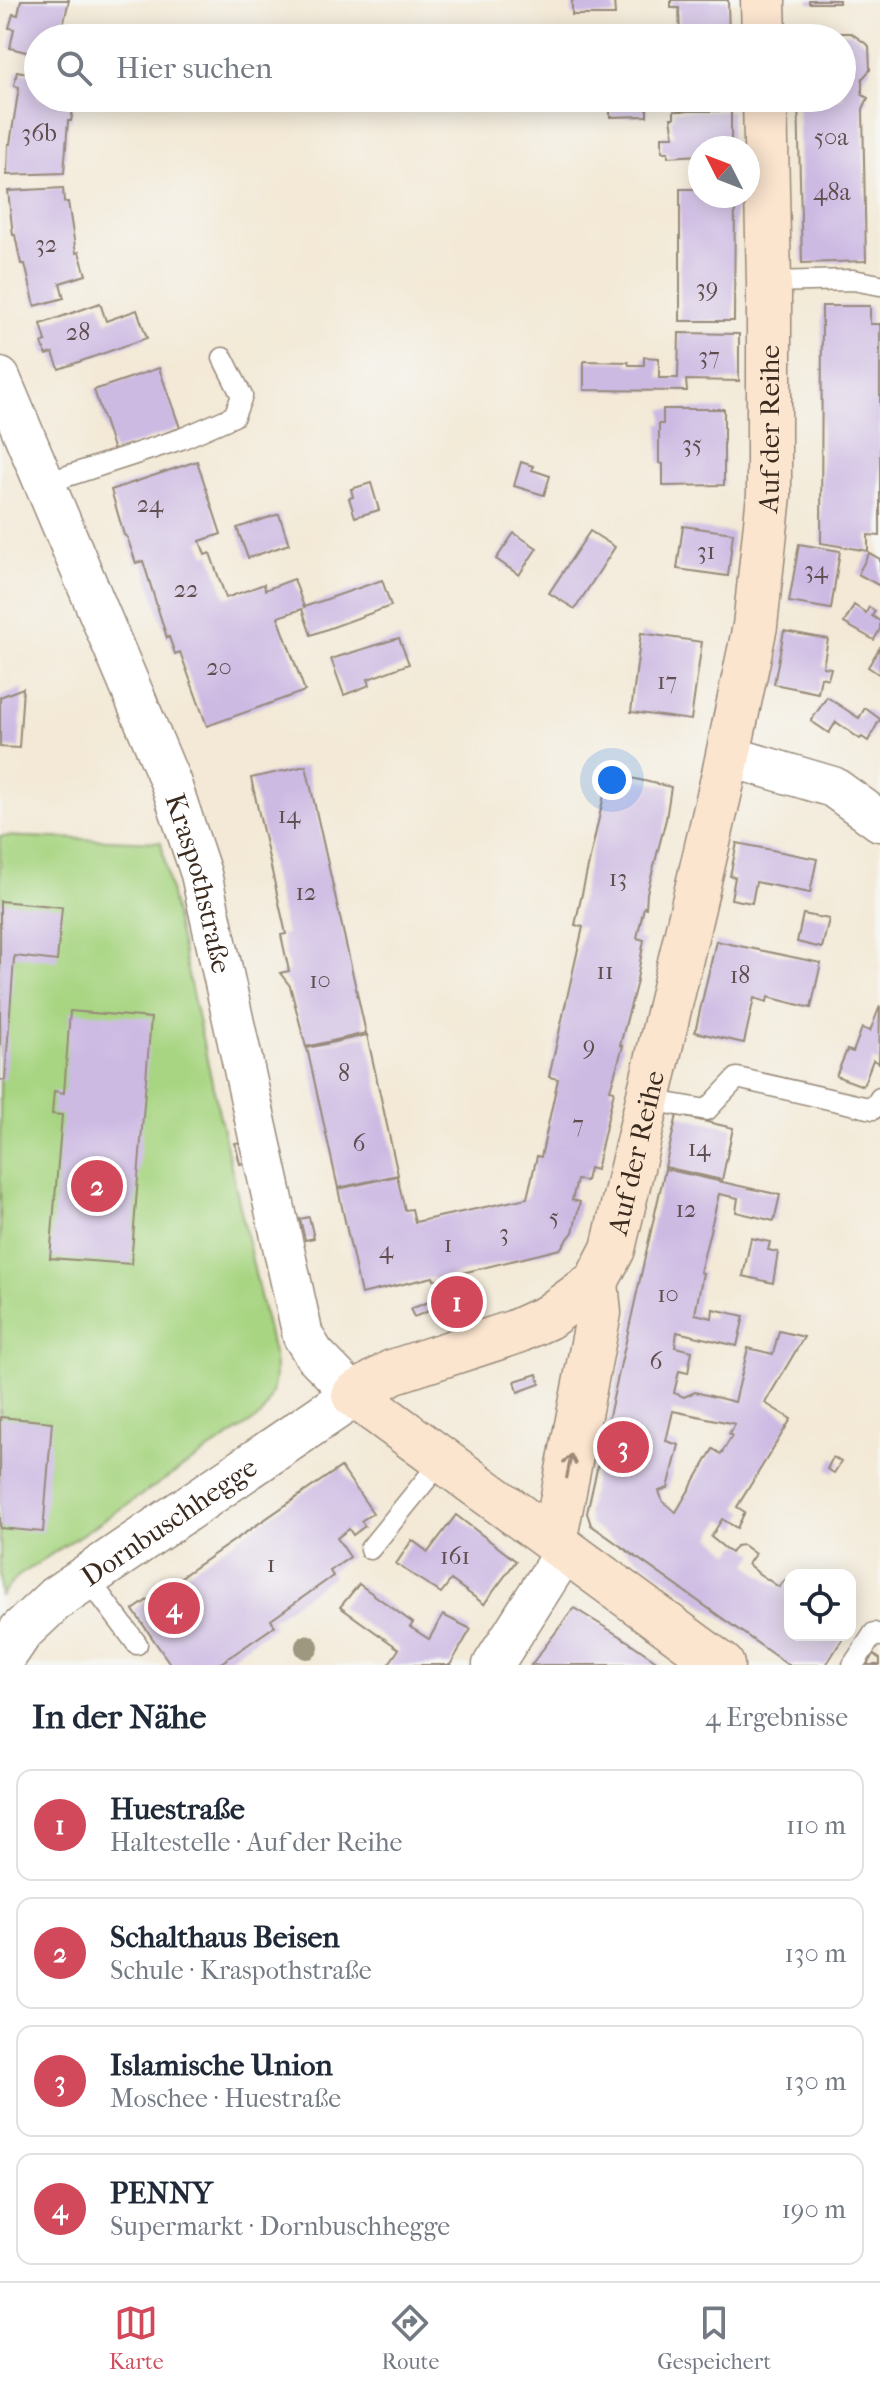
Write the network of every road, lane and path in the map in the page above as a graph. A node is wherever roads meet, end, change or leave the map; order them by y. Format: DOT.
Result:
graph roads {
  1 [pos="763,0"];
  2 [pos="764,24"];
  3 [pos="765,112"];
  4 [pos="769,282"];
  5 [pos="880,285"];
  6 [pos="223,358"];
  7 [pos="0,378"];
  8 [pos="46,483"];
  9 [pos="728,756"];
  10 [pos="880,821"];
  11 [pos="880,1098"];
  12 [pos="648,1100"];
  13 [pos="596,1282"];
  14 [pos="354,1395"];
  15 [pos="443,1459"];
  16 [pos="560,1546"];
  17 [pos="370,1549"];
  18 [pos="86,1576"];
  19 [pos="880,1636"];
  20 [pos="137,1644"];
  21 [pos="0,1662"];
  22 [pos="493,1665"];
  23 [pos="722,1665"];
  24 [pos="853,1665"];
  1 -- 2 [label="main road"];
  3 -- 4 [label="main road, Auf der Reihe"];
  4 -- 5 [label="lane"];
  4 -- 9 [label="main road, Auf der Reihe"];
  6 -- 8 [label="lane"];
  7 -- 8 [label="street, Kraspothstraße"];
  8 -- 14 [label="street, Kraspothstraße"];
  9 -- 10 [label="street"];
  9 -- 12 [label="main road, Auf der Reihe"];
  11 -- 12 [label="lane"];
  12 -- 13 [label="main road, Auf der Reihe"];
  13 -- 14 [label="main road, Auf der Reihe"];
  16 -- 13 [label="main road, one-way"];
  14 -- 15 [label="main road"];
  14 -- 18 [label="street, Dornbuschhegge"];
  15 -- 16 [label="main road"];
  15 -- 17 [label="lane"];
  16 -- 22 [label="street"];
  16 -- 23 [label="main road"];
  18 -- 20 [label="lane"];
  18 -- 21 [label="street, Dornbuschhegge"];
  19 -- 24 [label="lane"];
}
